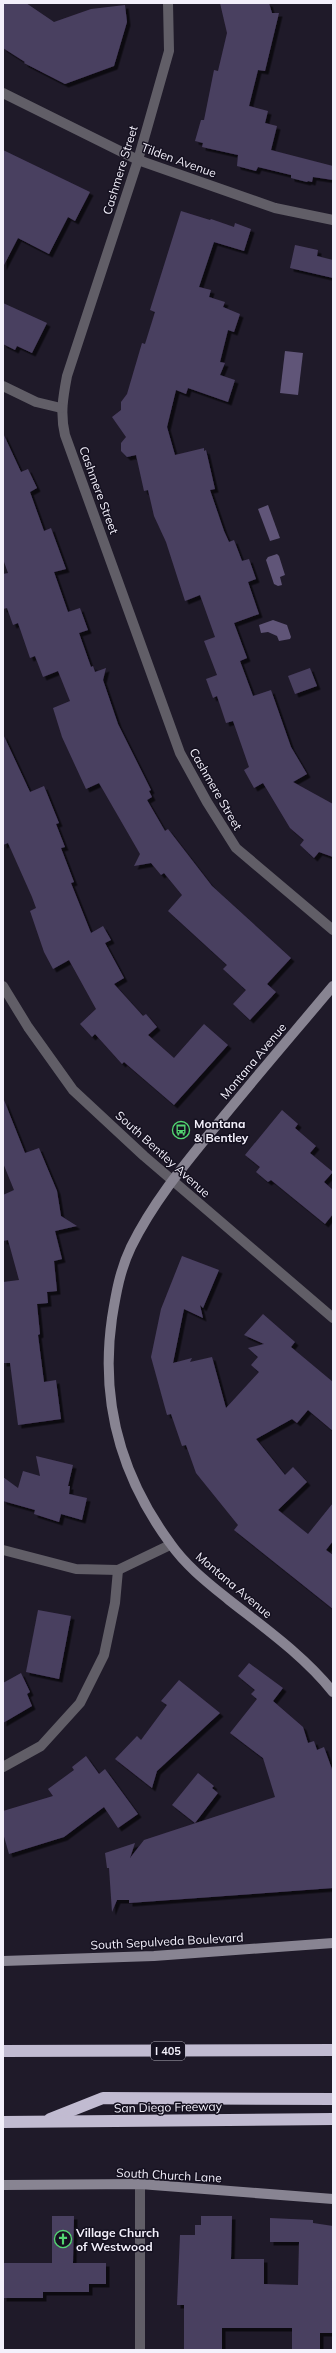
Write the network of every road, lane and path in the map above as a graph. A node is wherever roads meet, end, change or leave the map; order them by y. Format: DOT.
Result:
graph roads {
  1 [pos="168,3"];
  2 [pos="3,94"];
  3 [pos="138,160"];
  4 [pos="333,220"];
  5 [pos="3,386"];
  6 [pos="61,408"];
  7 [pos="333,930"];
  8 [pos="3,986"];
  9 [pos="333,986"];
  10 [pos="171,1179"];
  11 [pos="333,1318"];
  12 [pos="170,1545"];
  13 [pos="3,1550"];
  14 [pos="118,1570"];
  15 [pos="333,1692"];
  16 [pos="3,1767"];
  17 [pos="333,1944"];
  18 [pos="3,1961"];
  19 [pos="333,2050"];
  20 [pos="3,2051"];
  21 [pos="333,2099"];
  22 [pos="333,2119"];
  23 [pos="3,2122"];
  24 [pos="44,2122"];
  25 [pos="140,2184"];
  26 [pos="3,2185"];
  27 [pos="333,2199"];
  28 [pos="140,2350"];
  1 -- 3 [label="street, Cashmere Street"];
  2 -- 3 [label="street, Tilden Avenue"];
  3 -- 4 [label="street, Tilden Avenue"];
  3 -- 6 [label="street, Cashmere Street"];
  5 -- 6 [label="street"];
  6 -- 7 [label="street, Cashmere Street"];
  8 -- 10 [label="street, South Bentley Avenue"];
  9 -- 10 [label="street, Montana Avenue"];
  10 -- 11 [label="street, South Bentley Avenue"];
  10 -- 12 [label="street, Montana Avenue"];
  12 -- 14 [label="street"];
  12 -- 15 [label="street, Montana Avenue"];
  13 -- 14 [label="street"];
  14 -- 16 [label="street"];
  17 -- 18 [label="street, South Sepulveda Boulevard"];
  19 -- 20 [label="highway, I 405"];
  21 -- 24 [label="highway"];
  22 -- 24 [label="highway, San Diego Freeway"];
  23 -- 24 [label="highway, San Diego Freeway"];
  25 -- 26 [label="street, South Church Lane"];
  25 -- 27 [label="street, South Church Lane"];
  25 -- 28 [label="street"];
}
